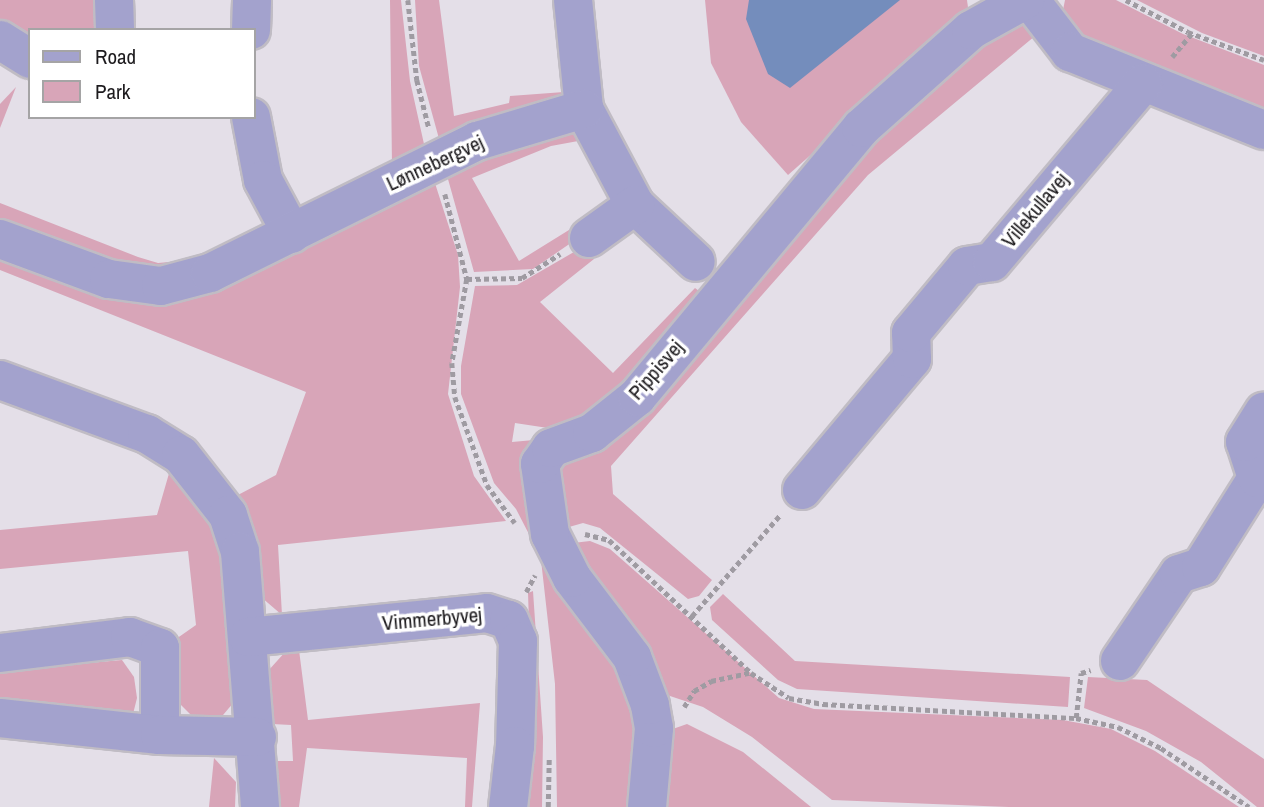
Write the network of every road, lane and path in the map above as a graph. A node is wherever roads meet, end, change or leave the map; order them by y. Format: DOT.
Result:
graph roads {
  1 [pos="114,0"];
  2 [pos="252,0"];
  3 [pos="408,0"];
  4 [pos="573,0"];
  5 [pos="1027,0"];
  6 [pos="1126,0"];
  7 [pos="115,28"];
  8 [pos="251,28"];
  9 [pos="0,40"];
  10 [pos="28,58"];
  11 [pos="1264,60"];
  12 [pos="1143,83"];
  13 [pos="584,109"];
  14 [pos="251,119"];
  15 [pos="1264,130"];
  16 [pos="436,161"];
  17 [pos="635,205"];
  18 [pos="292,234"];
  19 [pos="0,239"];
  20 [pos="589,239"];
  21 [pos="696,262"];
  22 [pos="467,279"];
  23 [pos="0,380"];
  24 [pos="1264,411"];
  25 [pos="487,485"];
  26 [pos="802,490"];
  27 [pos="554,542"];
  28 [pos="692,615"];
  29 [pos="248,637"];
  30 [pos="0,653"];
  31 [pos="1120,661"];
  32 [pos="751,673"];
  33 [pos="682,709"];
  34 [pos="0,718"];
  35 [pos="1076,718"];
  36 [pos="160,735"];
  37 [pos="257,737"];
  38 [pos="260,807"];
  39 [pos="508,807"];
  40 [pos="647,807"];
  41 [pos="1249,807"];
  1 -- 7 [label="street"];
  2 -- 8 [label="street"];
  3 -- 16 [label="path"];
  4 -- 13 [label="street"];
  5 -- 12 [label="street"];
  5 -- 27 [label="street, Pippisvej"];
  6 -- 11 [label="path"];
  9 -- 10 [label="street"];
  12 -- 15 [label="street"];
  12 -- 26 [label="street, Villekullavej"];
  13 -- 16 [label="street, Lønnebergvej"];
  13 -- 17 [label="street"];
  14 -- 18 [label="street"];
  16 -- 18 [label="street, Lønnebergvej"];
  16 -- 22 [label="path"];
  17 -- 20 [label="street"];
  17 -- 21 [label="street"];
  18 -- 19 [label="street, Lønnebergvej"];
  20 -- 22 [label="path"];
  22 -- 25 [label="path"];
  23 -- 29 [label="street"];
  24 -- 31 [label="street"];
  26 -- 28 [label="path"];
  27 -- 28 [label="path"];
  27 -- 40 [label="street, Pippisvej"];
  28 -- 32 [label="path"];
  29 -- 37 [label="street"];
  29 -- 39 [label="street, Vimmerbyvej"];
  30 -- 36 [label="street"];
  31 -- 35 [label="path"];
  32 -- 33 [label="path"];
  32 -- 35 [label="path"];
  34 -- 36 [label="street"];
  35 -- 41 [label="path"];
  36 -- 37 [label="street"];
  37 -- 38 [label="street"];
}
